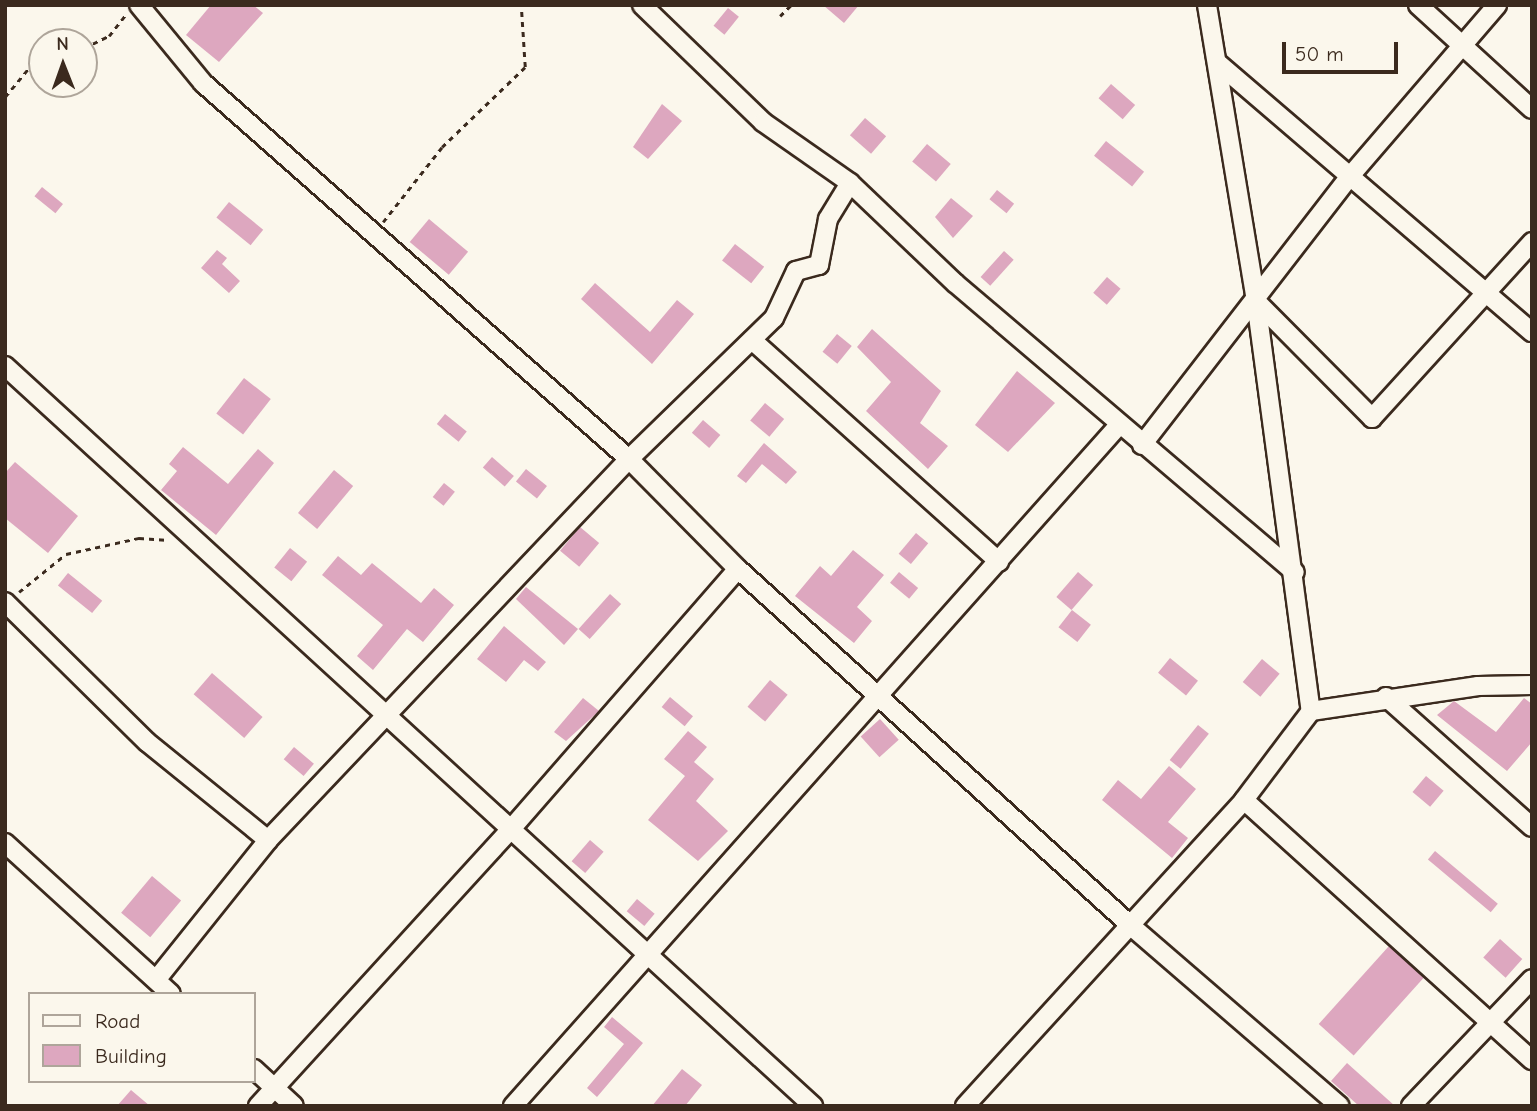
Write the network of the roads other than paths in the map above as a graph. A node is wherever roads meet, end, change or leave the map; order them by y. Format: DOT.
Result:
graph roads {
  1 [pos="139,5"];
  2 [pos="642,5"];
  3 [pos="1208,5"];
  4 [pos="1418,5"];
  5 [pos="1497,5"];
  6 [pos="1461,43"];
  7 [pos="1219,64"];
  8 [pos="1532,109"];
  9 [pos="1351,175"];
  10 [pos="850,183"];
  11 [pos="1532,242"];
  12 [pos="1489,291"];
  13 [pos="1256,301"];
  14 [pos="1532,332"];
  15 [pos="752,340"];
  16 [pos="5,366"];
  17 [pos="1119,425"];
  18 [pos="1142,445"];
  19 [pos="629,459"];
  20 [pos="999,562"];
  21 [pos="738,569"];
  22 [pos="1295,572"];
  23 [pos="5,602"];
  24 [pos="1532,685"];
  25 [pos="1386,697"];
  26 [pos="880,698"];
  27 [pos="1311,710"];
  28 [pos="389,718"];
  29 [pos="1244,800"];
  30 [pos="1532,827"];
  31 [pos="511,829"];
  32 [pos="268,840"];
  33 [pos="5,843"];
  34 [pos="1130,925"];
  35 [pos="647,952"];
  36 [pos="1532,979"];
  37 [pos="156,980"];
  38 [pos="169,992"];
  39 [pos="1490,1023"];
  40 [pos="1532,1060"];
  41 [pos="256,1071"];
  42 [pos="274,1087"];
  43 [pos="258,1106"];
  44 [pos="294,1106"];
  45 [pos="513,1106"];
  46 [pos="813,1106"];
  47 [pos="965,1106"];
  48 [pos="1340,1106"];
  49 [pos="1411,1106"];
  1 -- 19 [label="street"];
  2 -- 10 [label="street"];
  3 -- 7 [label="street"];
  4 -- 6 [label="street"];
  5 -- 6 [label="street"];
  6 -- 8 [label="street"];
  6 -- 9 [label="street"];
  7 -- 9 [label="street"];
  7 -- 13 [label="street"];
  9 -- 12 [label="street"];
  9 -- 13 [label="street"];
  10 -- 15 [label="street"];
  10 -- 17 [label="street"];
  11 -- 12 [label="street"];
  12 -- 13 [label="street"];
  12 -- 14 [label="street"];
  13 -- 18 [label="street"];
  13 -- 22 [label="street"];
  15 -- 19 [label="street"];
  15 -- 20 [label="street"];
  16 -- 28 [label="street"];
  17 -- 18 [label="street"];
  17 -- 20 [label="street"];
  18 -- 22 [label="street"];
  19 -- 21 [label="street"];
  19 -- 28 [label="street"];
  20 -- 26 [label="street"];
  21 -- 26 [label="street"];
  21 -- 31 [label="street"];
  22 -- 27 [label="street"];
  23 -- 32 [label="street"];
  24 -- 25 [label="street"];
  25 -- 27 [label="street"];
  25 -- 30 [label="street"];
  26 -- 34 [label="street"];
  26 -- 35 [label="street"];
  27 -- 29 [label="street"];
  28 -- 31 [label="street"];
  28 -- 32 [label="street"];
  29 -- 34 [label="street"];
  29 -- 39 [label="street"];
  31 -- 35 [label="street"];
  31 -- 42 [label="street"];
  32 -- 37 [label="street"];
  33 -- 37 [label="street"];
  34 -- 47 [label="street"];
  34 -- 48 [label="street"];
  35 -- 45 [label="street"];
  35 -- 46 [label="street"];
  36 -- 39 [label="street"];
  37 -- 38 [label="street"];
  39 -- 40 [label="street"];
  39 -- 49 [label="street"];
  41 -- 42 [label="street"];
  42 -- 43 [label="street"];
  42 -- 44 [label="street"];
}
